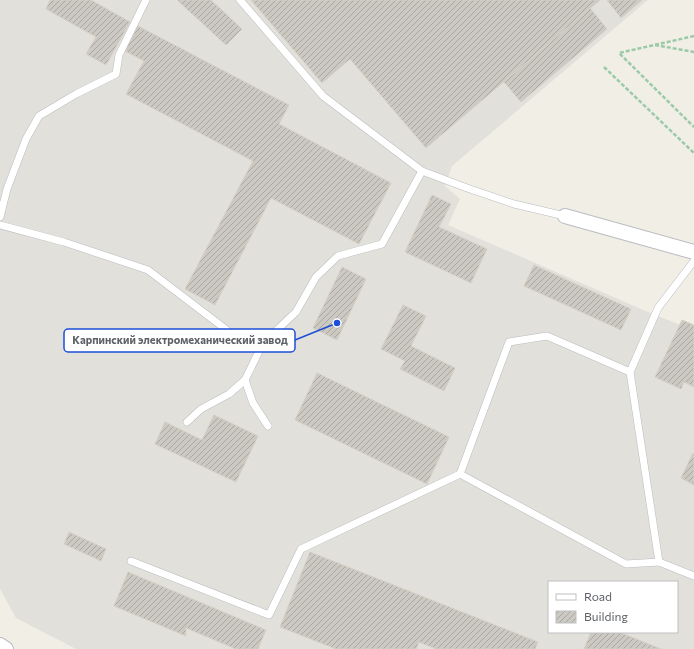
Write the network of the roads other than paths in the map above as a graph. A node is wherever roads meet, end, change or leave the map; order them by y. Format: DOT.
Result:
graph roads {
  1 [pos="146,0"];
  2 [pos="240,0"];
  3 [pos="422,171"];
  4 [pos="565,216"];
  5 [pos="0,217"];
  6 [pos="0,225"];
  7 [pos="694,252"];
  8 [pos="694,261"];
  9 [pos="263,343"];
  10 [pos="630,372"];
  11 [pos="245,380"];
  12 [pos="187,422"];
  13 [pos="268,426"];
  14 [pos="460,474"];
  15 [pos="131,561"];
  16 [pos="659,562"];
  17 [pos="694,576"];
  18 [pos="0,645"];
  19 [pos="6,649"];
  1 -- 5 [label="lane"];
  2 -- 3 [label="lane"];
  3 -- 4 [label="lane"];
  3 -- 9 [label="lane"];
  4 -- 7 [label="street"];
  6 -- 9 [label="lane"];
  8 -- 10 [label="lane"];
  9 -- 11 [label="lane"];
  10 -- 14 [label="lane"];
  10 -- 16 [label="lane"];
  11 -- 12 [label="lane"];
  11 -- 13 [label="lane"];
  14 -- 15 [label="lane"];
  14 -- 16 [label="lane"];
  16 -- 17 [label="lane"];
  18 -- 19 [label="street"];
}
